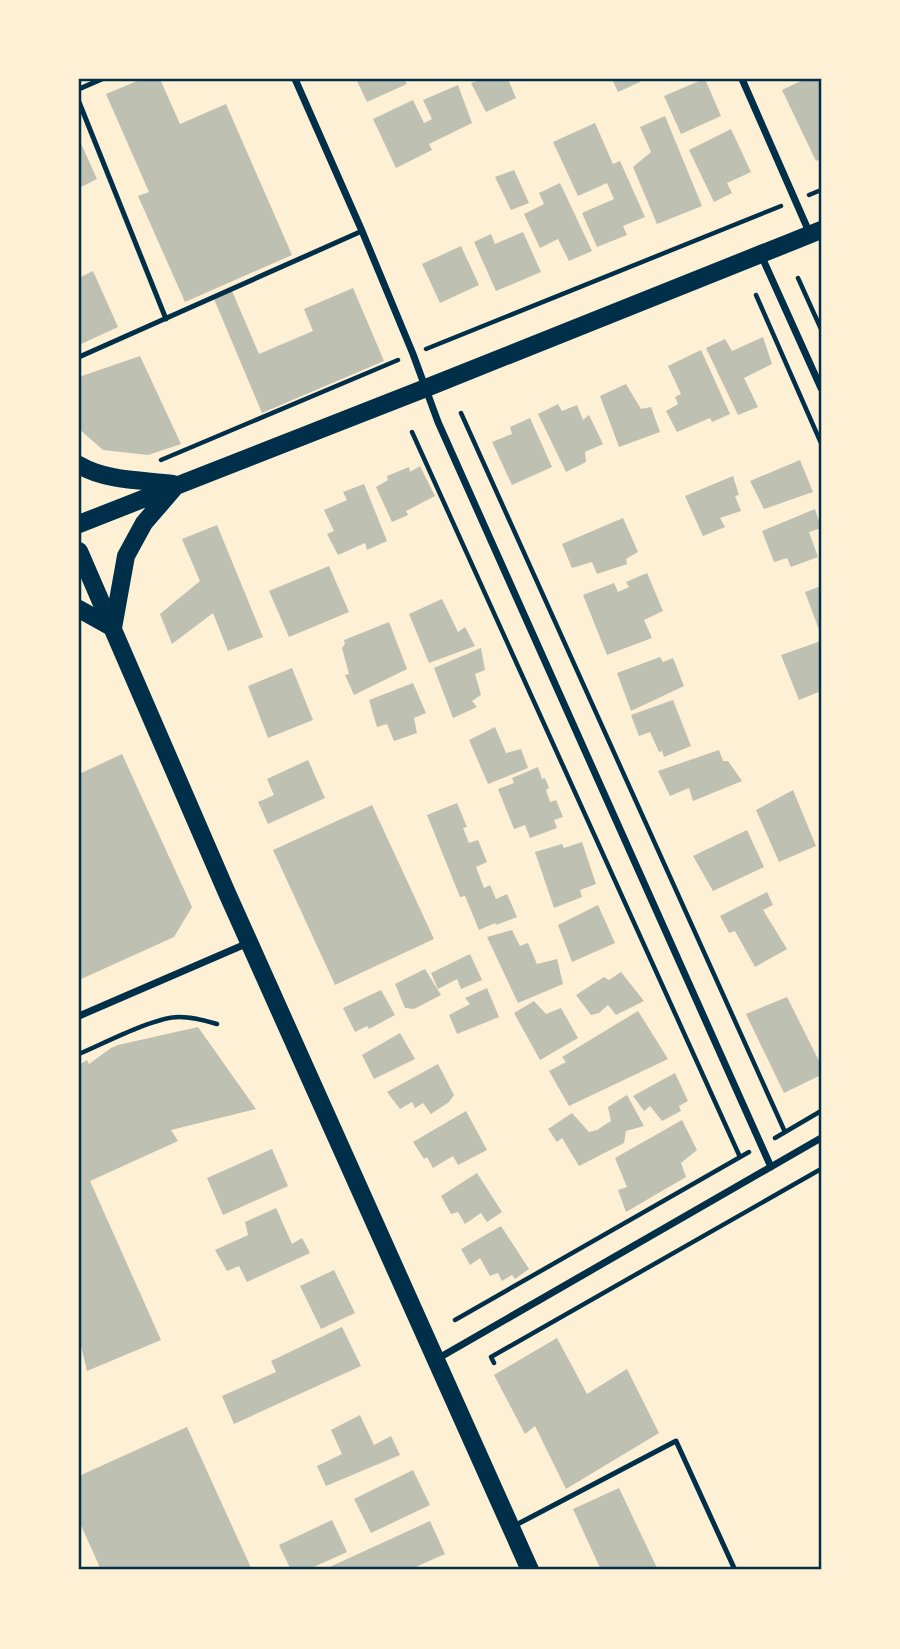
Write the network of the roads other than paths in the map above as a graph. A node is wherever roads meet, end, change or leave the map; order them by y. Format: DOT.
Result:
graph roads {
  1 [pos="102,79"];
  2 [pos="295,79"];
  3 [pos="742,79"];
  4 [pos="79,89"];
  5 [pos="79,102"];
  6 [pos="362,231"];
  7 [pos="816,232"];
  8 [pos="761,255"];
  9 [pos="166,319"];
  10 [pos="79,358"];
  11 [pos="426,388"];
  12 [pos="821,388"];
  13 [pos="79,465"];
  14 [pos="177,484"];
  15 [pos="79,524"];
  16 [pos="79,551"];
  17 [pos="79,609"];
  18 [pos="113,628"];
  19 [pos="250,942"];
  20 [pos="79,1016"];
  21 [pos="821,1138"];
  22 [pos="771,1167"];
  23 [pos="436,1360"];
  24 [pos="511,1527"];
  25 [pos="530,1570"];
  26 [pos="735,1570"];
  1 -- 4 [label="lane"];
  2 -- 6 [label="street"];
  3 -- 7 [label="street"];
  5 -- 9 [label="lane"];
  6 -- 9 [label="lane"];
  6 -- 11 [label="street"];
  7 -- 8 [label="main road"];
  8 -- 11 [label="main road"];
  8 -- 12 [label="street"];
  9 -- 10 [label="lane"];
  11 -- 14 [label="main road"];
  11 -- 22 [label="street"];
  13 -- 14 [label="main road"];
  14 -- 15 [label="main road"];
  14 -- 18 [label="main road"];
  16 -- 18 [label="main road"];
  17 -- 18 [label="main road"];
  18 -- 19 [label="main road"];
  19 -- 20 [label="street"];
  19 -- 23 [label="main road"];
  21 -- 22 [label="street"];
  22 -- 23 [label="street"];
  23 -- 24 [label="main road"];
  24 -- 25 [label="main road"];
  24 -- 26 [label="lane"];
}
